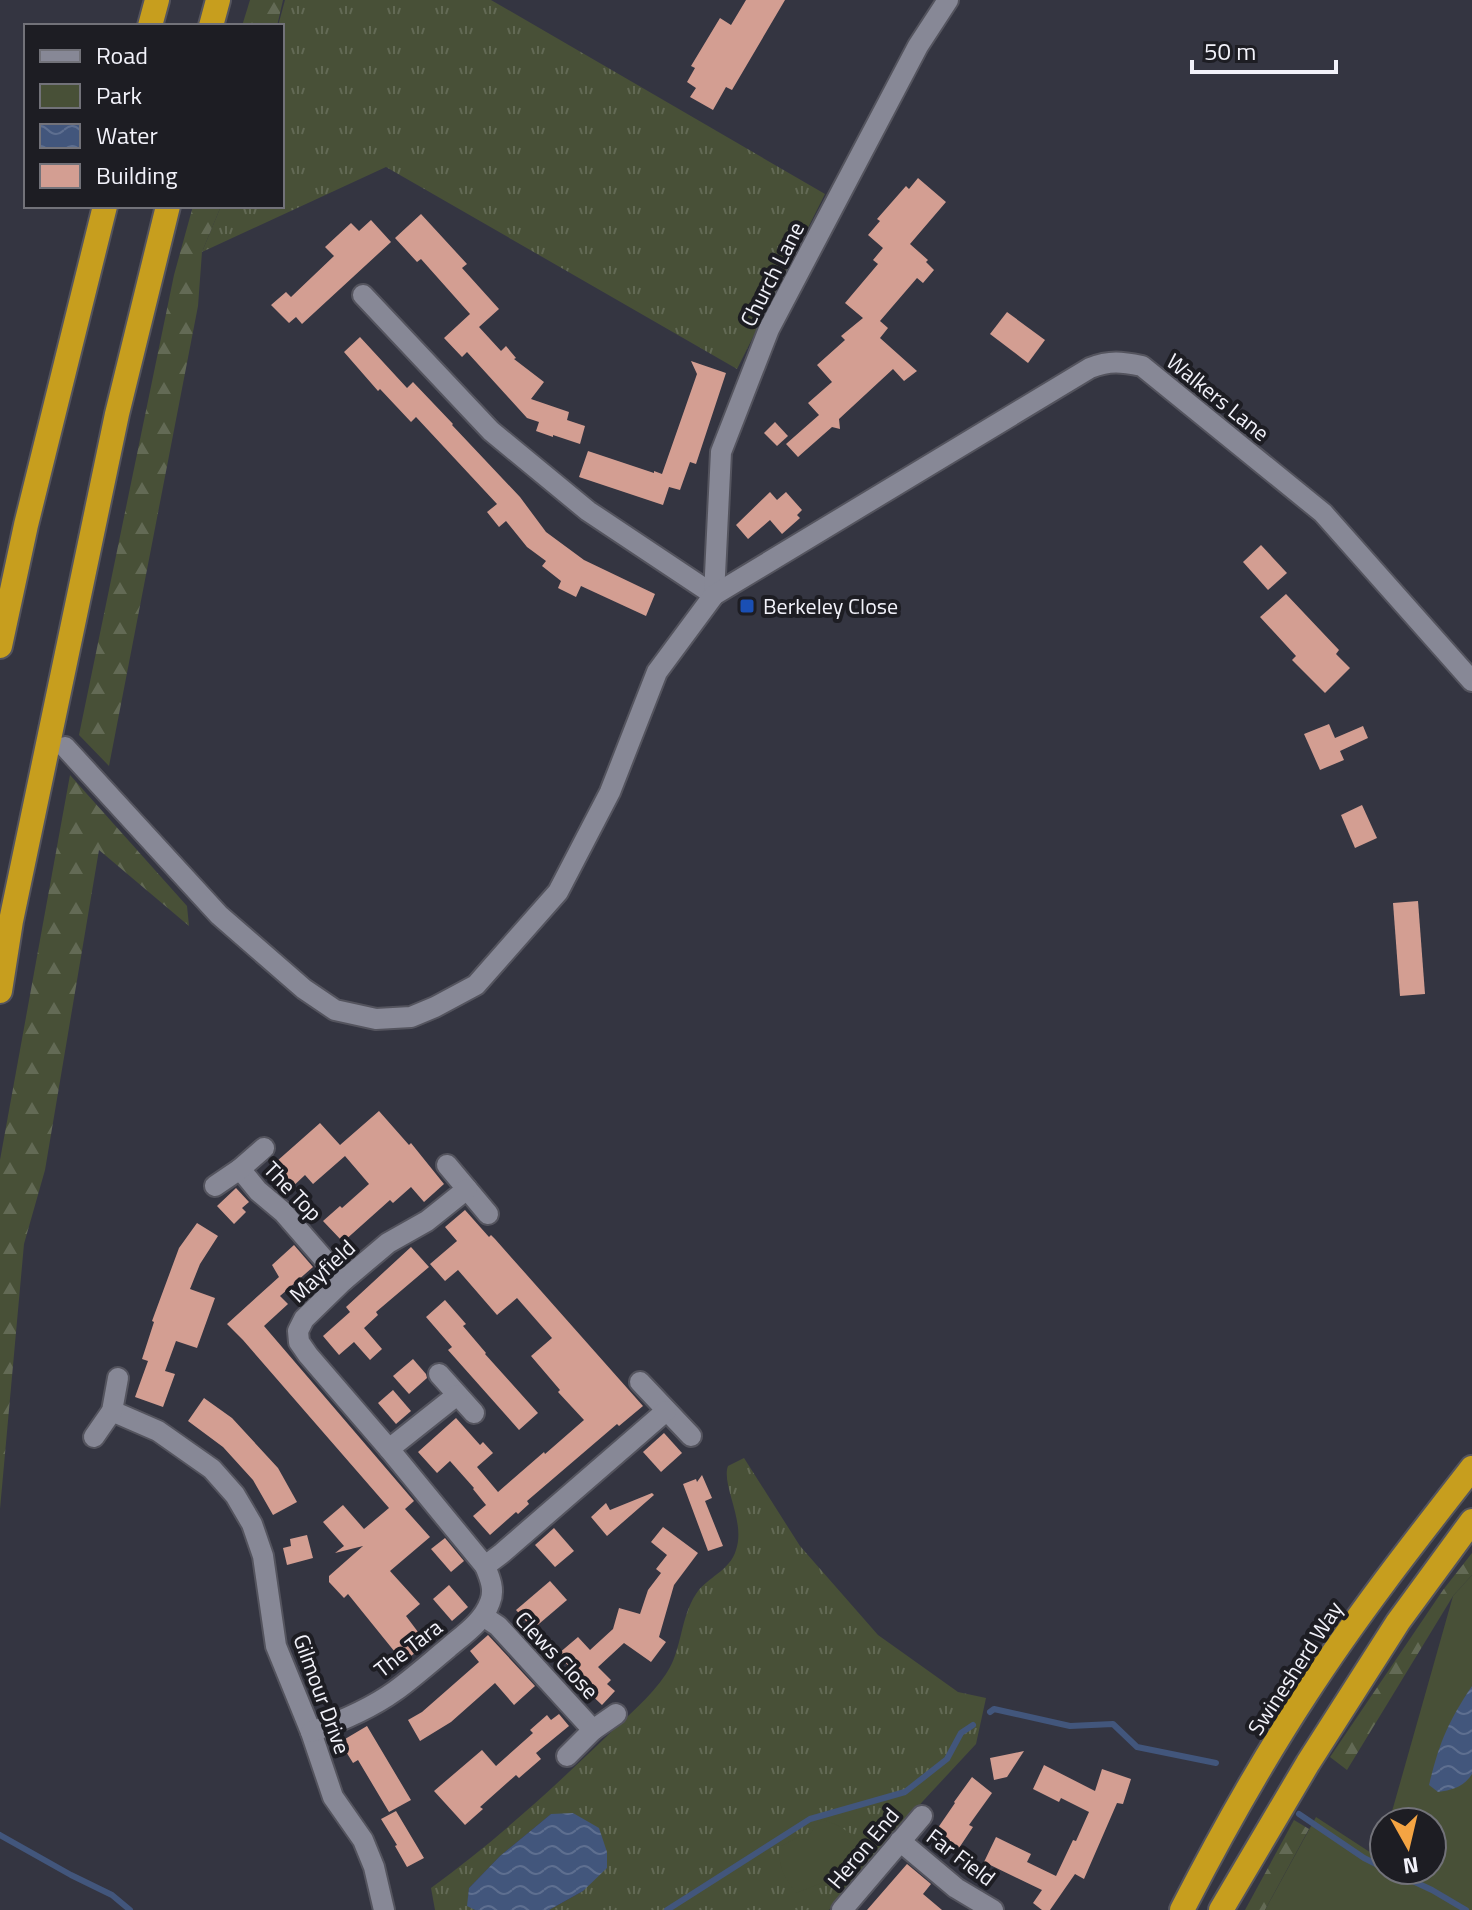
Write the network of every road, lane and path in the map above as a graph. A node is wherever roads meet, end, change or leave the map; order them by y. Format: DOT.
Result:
graph roads {
  1 [pos="157,0"];
  2 [pos="218,0"];
  3 [pos="948,0"];
  4 [pos="151,24"];
  5 [pos="212,24"];
  6 [pos="105,208"];
  7 [pos="168,208"];
  8 [pos="363,295"];
  9 [pos="714,595"];
  10 [pos="0,646"];
  11 [pos="1472,681"];
  12 [pos="65,747"];
  13 [pos="0,991"];
  14 [pos="264,1148"];
  15 [pos="447,1165"];
  16 [pos="240,1169"];
  17 [pos="215,1186"];
  18 [pos="467,1189"];
  19 [pos="488,1214"];
  20 [pos="343,1281"];
  21 [pos="439,1374"];
  22 [pos="118,1378"];
  23 [pos="640,1382"];
  24 [pos="457,1395"];
  25 [pos="112,1411"];
  26 [pos="666,1411"];
  27 [pos="474,1413"];
  28 [pos="691,1436"];
  29 [pos="94,1437"];
  30 [pos="389,1449"];
  31 [pos="1472,1468"];
  32 [pos="1472,1521"];
  33 [pos="485,1566"];
  34 [pos="483,1616"];
  35 [pos="616,1714"];
  36 [pos="593,1730"];
  37 [pos="311,1732"];
  38 [pos="567,1756"];
  39 [pos="922,1816"];
  40 [pos="900,1841"];
  41 [pos="384,1910"];
  42 [pos="842,1910"];
  43 [pos="993,1910"];
  44 [pos="1182,1910"];
  45 [pos="1221,1910"];
  1 -- 4 [label="highway"];
  2 -- 5 [label="highway"];
  3 -- 9 [label="street, Church Lane"];
  6 -- 10 [label="highway"];
  7 -- 13 [label="highway"];
  8 -- 9 [label="street"];
  9 -- 11 [label="street, Walkers Lane"];
  9 -- 12 [label="street"];
  14 -- 16 [label="street, The Top"];
  15 -- 18 [label="street"];
  16 -- 17 [label="street, The Top"];
  16 -- 20 [label="street, The Top"];
  18 -- 19 [label="street"];
  18 -- 20 [label="street, Mayfield"];
  20 -- 30 [label="street, Mayfield"];
  21 -- 24 [label="street"];
  22 -- 25 [label="street"];
  23 -- 26 [label="street"];
  24 -- 27 [label="street"];
  24 -- 30 [label="street"];
  25 -- 29 [label="street"];
  25 -- 37 [label="street, Gilmour Drive"];
  26 -- 28 [label="street"];
  26 -- 33 [label="street"];
  30 -- 33 [label="street, Mayfield"];
  31 -- 44 [label="highway, Swinesherd Way"];
  32 -- 45 [label="highway"];
  33 -- 34 [label="street"];
  34 -- 36 [label="street, Clews Close"];
  34 -- 37 [label="street, The Tara"];
  35 -- 36 [label="street, Clews Close"];
  36 -- 38 [label="street, Clews Close"];
  37 -- 41 [label="street, Gilmour Drive"];
  39 -- 40 [label="street, Heron End"];
  40 -- 42 [label="street, Heron End"];
  40 -- 43 [label="street, Far Field"];
}
